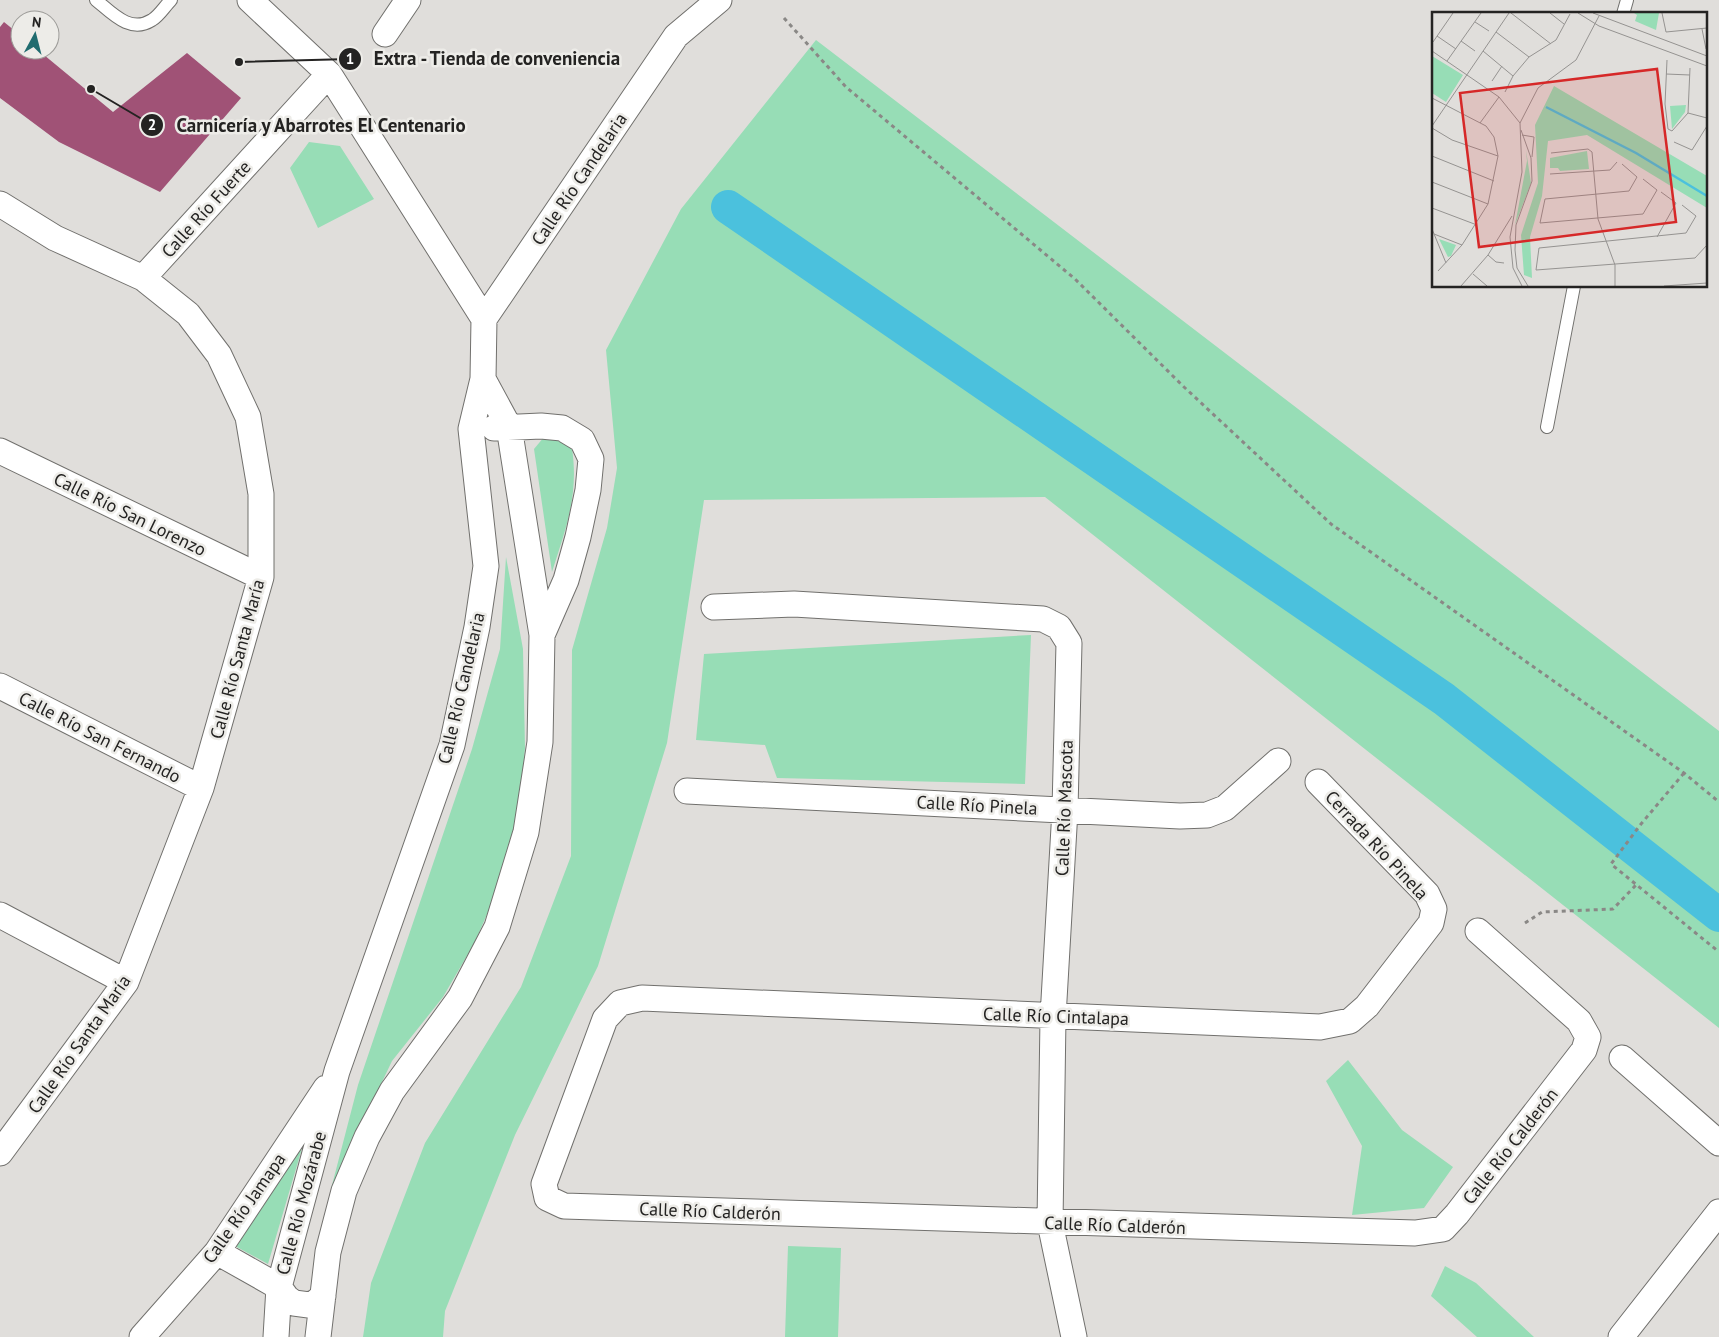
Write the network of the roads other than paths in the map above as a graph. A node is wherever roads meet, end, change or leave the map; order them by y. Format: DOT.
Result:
graph roads {
  1 [pos="96,0"];
  2 [pos="171,0"];
  3 [pos="250,0"];
  4 [pos="408,0"];
  5 [pos="719,0"];
  6 [pos="385,34"];
  7 [pos="329,74"];
  8 [pos="0,204"];
  9 [pos="144,278"];
  10 [pos="1574,288"];
  11 [pos="484,319"];
  12 [pos="483,379"];
  13 [pos="509,427"];
  14 [pos="1547,427"];
  15 [pos="471,429"];
  16 [pos="0,451"];
  17 [pos="261,577"];
  18 [pos="714,607"];
  19 [pos="542,635"];
  20 [pos="0,686"];
  21 [pos="1278,761"];
  22 [pos="1318,782"];
  23 [pos="201,788"];
  24 [pos="687,791"];
  25 [pos="1064,810"];
  26 [pos="1434,910"];
  27 [pos="0,915"];
  28 [pos="1478,931"];
  29 [pos="126,982"];
  30 [pos="1053,1017"];
  31 [pos="1622,1058"];
  32 [pos="337,1071"];
  33 [pos="1719,1143"];
  34 [pos="2,1149"];
  35 [pos="547,1198"];
  36 [pos="1719,1212"];
  37 [pos="1050,1223"];
  38 [pos="217,1252"];
  39 [pos="279,1287"];
  40 [pos="323,1296"];
  41 [pos="142,1337"];
  42 [pos="276,1337"];
  43 [pos="318,1337"];
  44 [pos="1074,1337"];
  45 [pos="1621,1337"];
  1 -- 2 [label="lane"];
  3 -- 7 [label="street"];
  4 -- 6 [label="street"];
  5 -- 11 [label="street, Calle Río Candelaria"];
  7 -- 9 [label="street, Calle Río Fuerte"];
  7 -- 11 [label="street"];
  8 -- 9 [label="street, Calle Río Santa María"];
  9 -- 17 [label="street, Calle Río Santa María"];
  10 -- 14 [label="lane"];
  11 -- 12 [label="street, Calle Río Candelaria"];
  12 -- 13 [label="street, Calle Río Candelaria"];
  12 -- 15 [label="street, Calle Río Candelaria"];
  13 -- 15 [label="street"];
  13 -- 19 [label="street, Calle Río Candelaria"];
  13 -- 19 [label="street"];
  15 -- 32 [label="street, Calle Río Candelaria"];
  16 -- 17 [label="street, Calle Río San Lorenzo"];
  17 -- 23 [label="street, Calle Río Santa María"];
  18 -- 25 [label="street, Calle Río Mascota"];
  19 -- 40 [label="street"];
  20 -- 23 [label="street, Calle Río San Fernando"];
  21 -- 25 [label="street, Calle Río Pinela"];
  22 -- 26 [label="street, Cerrada Río Pinela"];
  23 -- 29 [label="street, Calle Río Santa María"];
  24 -- 25 [label="street, Calle Río Pinela"];
  25 -- 30 [label="street, Calle Río Mascota"];
  26 -- 30 [label="street, Calle Río Cintalapa"];
  27 -- 29 [label="street"];
  28 -- 37 [label="street, Calle Río Calderón"];
  29 -- 34 [label="street, Calle Río Santa María"];
  30 -- 35 [label="street, Calle Río Cintalapa"];
  30 -- 37 [label="street, Calle Río Mascota"];
  31 -- 33 [label="street"];
  32 -- 38 [label="street, Calle Río Jamapa"];
  32 -- 39 [label="street, Calle Río Mozárabe"];
  35 -- 37 [label="street, Calle Río Calderón"];
  36 -- 45 [label="street"];
  37 -- 44 [label="street, Calle Río Mascota"];
  38 -- 39 [label="street"];
  38 -- 41 [label="street, Calle Río Jamapa"];
  39 -- 40 [label="street"];
  39 -- 42 [label="street, Calle Río Mozárabe"];
  40 -- 43 [label="street"];
}
